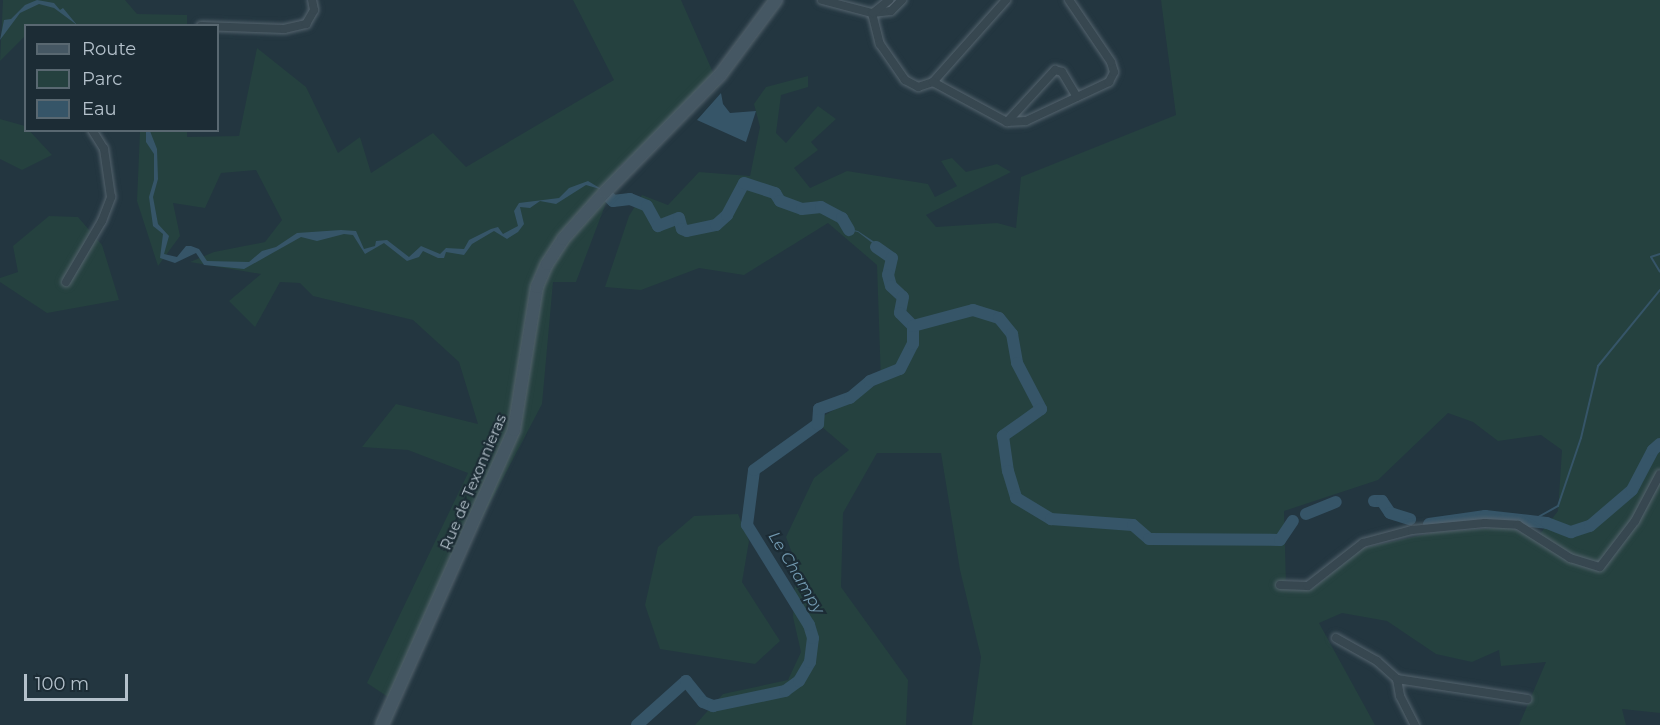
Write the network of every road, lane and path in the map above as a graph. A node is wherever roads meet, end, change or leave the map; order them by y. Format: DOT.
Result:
graph roads {
  1 [pos="312,0"];
  2 [pos="776,0"];
  3 [pos="822,0"];
  4 [pos="889,0"];
  5 [pos="902,0"];
  6 [pos="1006,0"];
  7 [pos="1068,0"];
  8 [pos="872,13"];
  9 [pos="219,27"];
  10 [pos="933,82"];
  11 [pos="1077,97"];
  12 [pos="1006,122"];
  13 [pos="93,132"];
  14 [pos="66,282"];
  15 [pos="1660,474"];
  16 [pos="1280,585"];
  17 [pos="1336,638"];
  18 [pos="1397,679"];
  19 [pos="1527,699"];
  20 [pos="382,725"];
  21 [pos="1415,725"];
  1 -- 9 [label="street"];
  2 -- 20 [label="main road, Rue de Texonnieras"];
  3 -- 8 [label="street"];
  4 -- 8 [label="street"];
  5 -- 8 [label="street"];
  6 -- 10 [label="street"];
  7 -- 11 [label="street"];
  8 -- 10 [label="street"];
  10 -- 12 [label="street"];
  11 -- 12 [label="street"];
  11 -- 12 [label="street"];
  13 -- 14 [label="street"];
  15 -- 16 [label="street"];
  17 -- 18 [label="street"];
  18 -- 19 [label="street"];
  18 -- 21 [label="street"];
}
